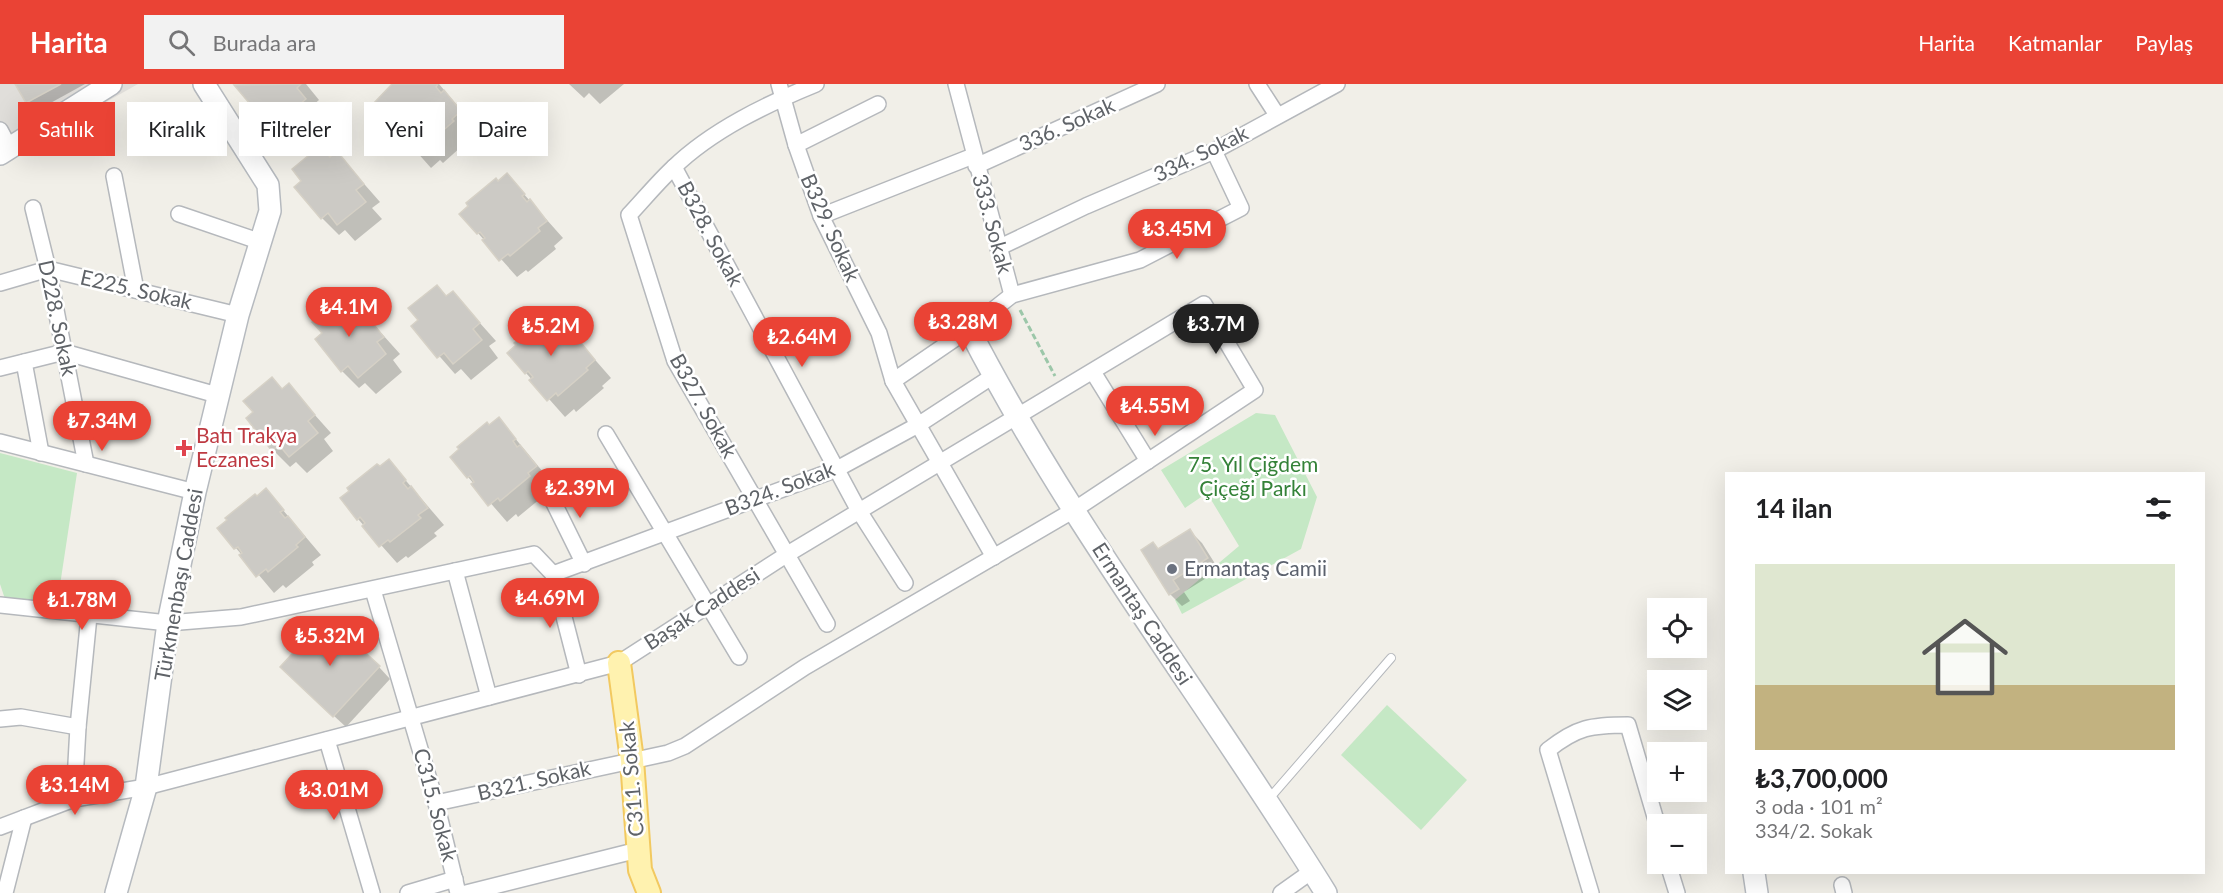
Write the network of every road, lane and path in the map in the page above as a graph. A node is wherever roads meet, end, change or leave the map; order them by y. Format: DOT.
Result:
graph roads {
  1 [pos="111,84"];
  2 [pos="204,84"];
  3 [pos="816,84"];
  4 [pos="956,84"];
  5 [pos="1157,84"];
  6 [pos="1257,84"];
  7 [pos="1337,84"];
  8 [pos="781,90"];
  9 [pos="878,104"];
  10 [pos="1277,115"];
  11 [pos="3,144"];
  12 [pos="796,145"];
  13 [pos="1214,151"];
  14 [pos="975,161"];
  15 [pos="674,167"];
  16 [pos="114,176"];
  17 [pos="33,208"];
  18 [pos="179,214"];
  19 [pos="821,216"];
  20 [pos="261,242"];
  21 [pos="998,248"];
  22 [pos="48,269"];
  23 [pos="0,283"];
  24 [pos="136,290"];
  25 [pos="1012,295"];
  26 [pos="238,315"];
  27 [pos="969,329"];
  28 [pos="64,352"];
  29 [pos="24,362"];
  30 [pos="0,369"];
  31 [pos="1093,372"];
  32 [pos="993,376"];
  33 [pos="892,381"];
  34 [pos="1063,390"];
  35 [pos="1255,390"];
  36 [pos="217,395"];
  37 [pos="1016,418"];
  38 [pos="918,425"];
  39 [pos="606,434"];
  40 [pos="0,442"];
  41 [pos="41,453"];
  42 [pos="1148,461"];
  43 [pos="86,464"];
  44 [pos="939,464"];
  45 [pos="837,468"];
  46 [pos="547,489"];
  47 [pos="195,492"];
  48 [pos="755,499"];
  49 [pos="1074,510"];
  50 [pos="859,511"];
  51 [pos="664,532"];
  52 [pos="786,555"];
  53 [pos="994,557"];
  54 [pos="584,564"];
  55 [pos="455,571"];
  56 [pos="553,574"];
  57 [pos="905,583"];
  58 [pos="373,590"];
  59 [pos="706,604"];
  60 [pos="0,605"];
  61 [pos="89,616"];
  62 [pos="168,623"];
  63 [pos="827,624"];
  64 [pos="739,657"];
  65 [pos="1391,658"];
  66 [pos="619,663"];
  67 [pos="579,675"];
  68 [pos="489,697"];
  69 [pos="410,717"];
  70 [pos="0,719"];
  71 [pos="78,727"];
  72 [pos="327,740"];
  73 [pos="632,760"];
  74 [pos="146,787"];
  75 [pos="74,799"];
  76 [pos="1266,802"];
  77 [pos="436,803"];
  78 [pos="1654,814"];
  79 [pos="24,818"];
  80 [pos="0,827"];
  81 [pos="639,860"];
  82 [pos="1312,871"];
  83 [pos="1671,874"];
  84 [pos="1754,874"];
  85 [pos="456,886"];
  86 [pos="5,893"];
  87 [pos="116,893"];
  88 [pos="372,893"];
  89 [pos="408,893"];
  90 [pos="466,893"];
  91 [pos="636,893"];
  92 [pos="649,893"];
  93 [pos="1281,893"];
  94 [pos="1326,893"];
  95 [pos="1591,893"];
  96 [pos="1677,893"];
  97 [pos="1757,893"];
  1 -- 11 [label="main road"];
  2 -- 20 [label="main road, Türkmenbaşı Caddesi"];
  3 -- 8 [label="street"];
  4 -- 14 [label="street, 333. Sokak"];
  5 -- 14 [label="street, 336. Sokak"];
  6 -- 10 [label="street"];
  7 -- 10 [label="street, 334. Sokak"];
  8 -- 12 [label="street, B329. Sokak"];
  8 -- 15 [label="street"];
  9 -- 12 [label="street"];
  10 -- 13 [label="street, 334. Sokak"];
  12 -- 19 [label="street, B329. Sokak"];
  13 -- 21 [label="street, 334. Sokak"];
  13 -- 25 [label="street"];
  14 -- 19 [label="street, 336. Sokak"];
  14 -- 21 [label="street, 333. Sokak"];
  15 -- 45 [label="street, B328. Sokak"];
  15 -- 48 [label="street, B327. Sokak"];
  16 -- 24 [label="street"];
  17 -- 22 [label="street, D228. Sokak"];
  18 -- 20 [label="street"];
  19 -- 33 [label="street, B329. Sokak"];
  20 -- 26 [label="main road, Türkmenbaşı Caddesi"];
  21 -- 25 [label="street, 333. Sokak"];
  22 -- 23 [label="street, E225. Sokak"];
  22 -- 24 [label="street, E225. Sokak"];
  22 -- 28 [label="street, D228. Sokak"];
  24 -- 26 [label="street, E225. Sokak"];
  25 -- 27 [label="street"];
  25 -- 34 [label="path, 333. Sokak"];
  26 -- 36 [label="main road, Türkmenbaşı Caddesi"];
  27 -- 32 [label="main road, Ermantaş Caddesi"];
  27 -- 33 [label="street"];
  28 -- 29 [label="street"];
  28 -- 36 [label="street"];
  28 -- 43 [label="street, D228. Sokak"];
  29 -- 30 [label="street"];
  29 -- 41 [label="street"];
  31 -- 34 [label="street, Başak Caddesi"];
  31 -- 35 [label="street, Başak Caddesi"];
  31 -- 42 [label="street"];
  32 -- 37 [label="main road, Ermantaş Caddesi"];
  32 -- 38 [label="street, B324. Sokak"];
  33 -- 38 [label="street, B329. Sokak"];
  34 -- 37 [label="street, Başak Caddesi"];
  35 -- 42 [label="street, B321. Sokak"];
  36 -- 47 [label="main road, Türkmenbaşı Caddesi"];
  37 -- 44 [label="street, Başak Caddesi"];
  37 -- 49 [label="main road, Ermantaş Caddesi"];
  38 -- 44 [label="street, B329. Sokak"];
  38 -- 45 [label="street, B324. Sokak"];
  39 -- 51 [label="street"];
  40 -- 41 [label="street"];
  41 -- 43 [label="street"];
  42 -- 49 [label="street, B321. Sokak"];
  43 -- 47 [label="street"];
  44 -- 50 [label="street, Başak Caddesi"];
  44 -- 53 [label="street, B329. Sokak"];
  45 -- 48 [label="street, B324. Sokak"];
  45 -- 50 [label="street, B328. Sokak"];
  46 -- 54 [label="street"];
  47 -- 62 [label="main road, Türkmenbaşı Caddesi"];
  48 -- 51 [label="street, B324. Sokak"];
  48 -- 52 [label="street, B327. Sokak"];
  49 -- 53 [label="street, B321. Sokak"];
  49 -- 76 [label="main road, Ermantaş Caddesi"];
  50 -- 52 [label="street, Başak Caddesi"];
  50 -- 57 [label="street, B328. Sokak"];
  51 -- 54 [label="street, B324. Sokak"];
  51 -- 59 [label="street"];
  52 -- 59 [label="street, Başak Caddesi"];
  52 -- 63 [label="street, B327. Sokak"];
  53 -- 73 [label="street, B321. Sokak"];
  54 -- 56 [label="street, B324. Sokak"];
  55 -- 56 [label="street"];
  55 -- 58 [label="street"];
  55 -- 68 [label="street"];
  56 -- 67 [label="street"];
  58 -- 62 [label="street"];
  58 -- 69 [label="street, C315. Sokak"];
  59 -- 64 [label="street"];
  59 -- 66 [label="street, Başak Caddesi"];
  60 -- 61 [label="street"];
  61 -- 62 [label="street"];
  61 -- 71 [label="street"];
  62 -- 74 [label="main road, Türkmenbaşı Caddesi"];
  65 -- 76 [label="lane"];
  66 -- 67 [label="street, Başak Caddesi"];
  66 -- 73 [label="main road, C311. Sokak"];
  67 -- 68 [label="street, Başak Caddesi"];
  68 -- 69 [label="street, Başak Caddesi"];
  69 -- 72 [label="street, Başak Caddesi"];
  69 -- 77 [label="street, C315. Sokak"];
  70 -- 71 [label="street"];
  71 -- 75 [label="street"];
  72 -- 74 [label="street, Başak Caddesi"];
  72 -- 88 [label="street"];
  73 -- 77 [label="street, B321. Sokak"];
  73 -- 81 [label="main road, C311. Sokak"];
  74 -- 75 [label="street, Başak Caddesi"];
  74 -- 87 [label="main road, Türkmenbaşı Caddesi"];
  75 -- 79 [label="street, Başak Caddesi"];
  76 -- 82 [label="main road, Ermantaş Caddesi"];
  77 -- 85 [label="street, C315. Sokak"];
  78 -- 95 [label="street"];
  79 -- 80 [label="street, Başak Caddesi"];
  79 -- 86 [label="street"];
  81 -- 90 [label="street"];
  81 -- 91 [label="main road"];
  81 -- 92 [label="main road, C311. Sokak"];
  82 -- 93 [label="street"];
  82 -- 94 [label="main road, Ermantaş Caddesi"];
  83 -- 96 [label="street"];
  84 -- 97 [label="main road"];
  85 -- 89 [label="street"];
}
